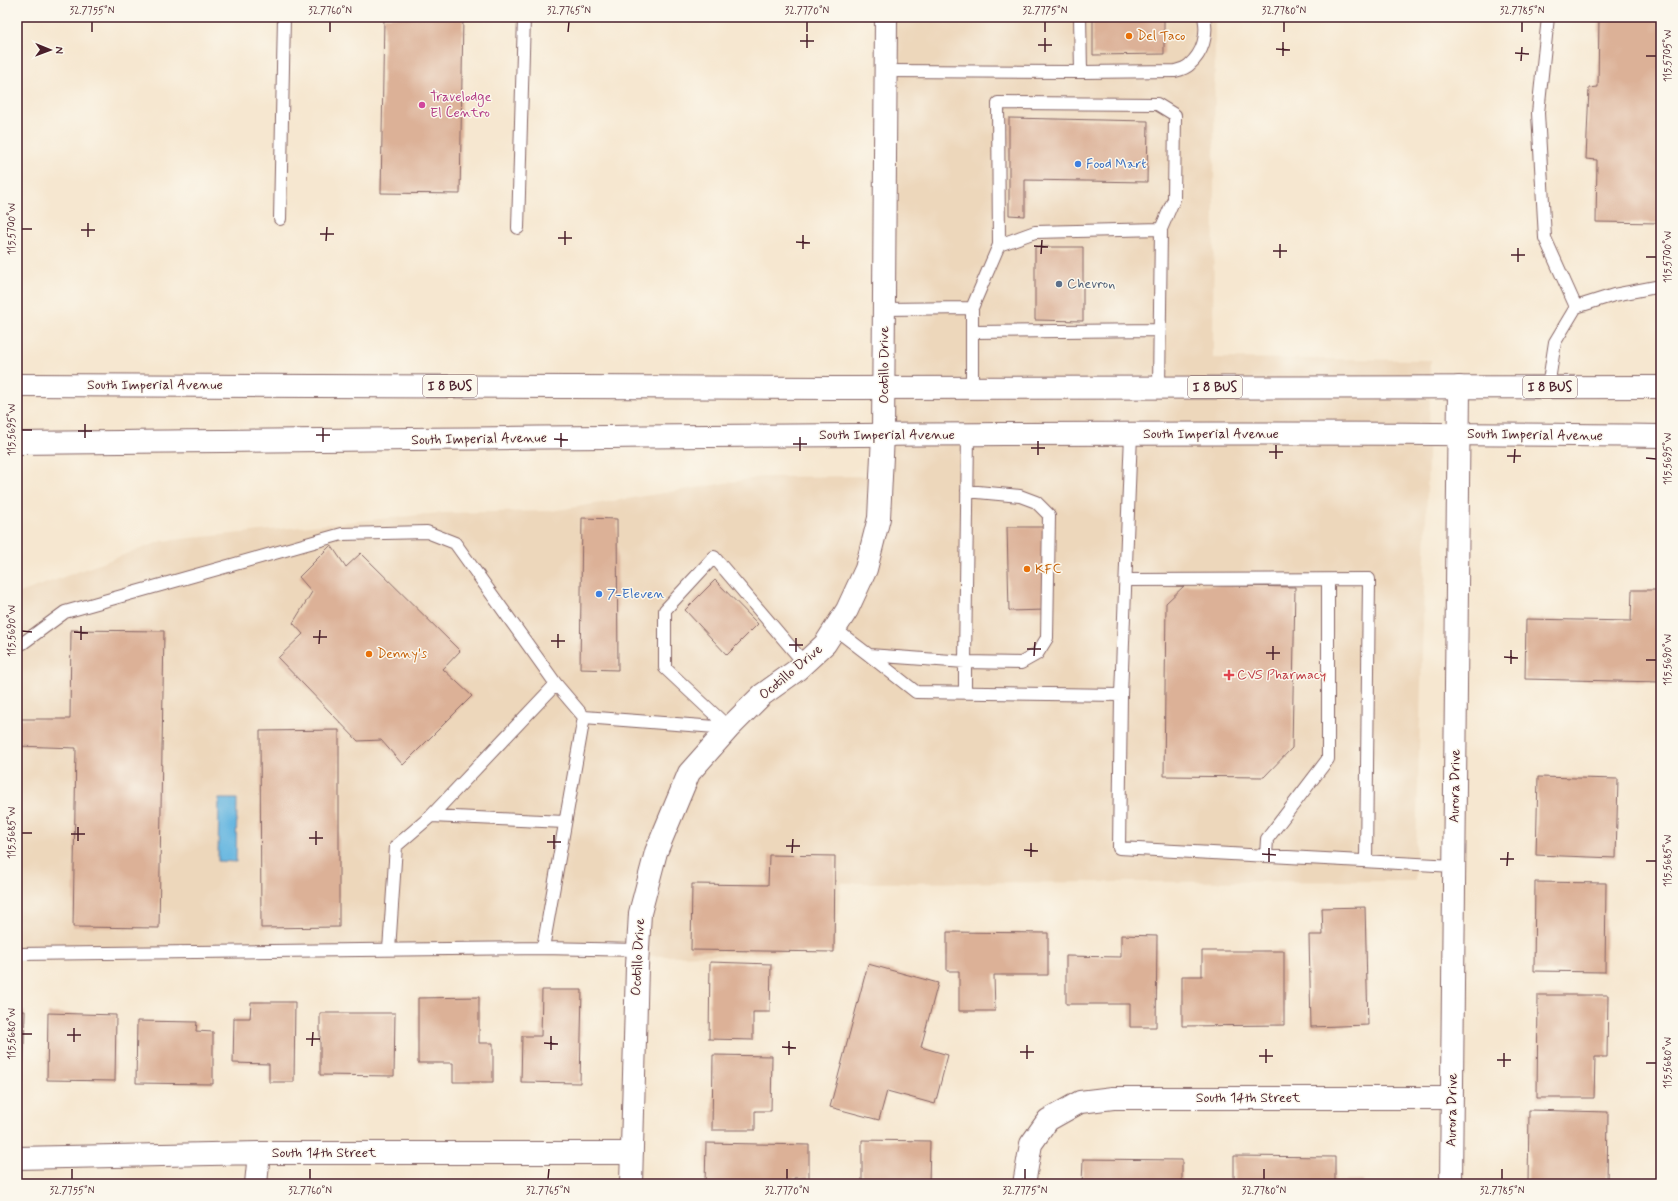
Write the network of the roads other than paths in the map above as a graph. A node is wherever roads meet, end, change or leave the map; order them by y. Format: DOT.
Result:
graph roads {
  1 [pos="284,17"];
  2 [pos="524,17"];
  3 [pos="886,17"];
  4 [pos="1080,17"];
  5 [pos="1204,17"];
  6 [pos="1548,17"];
  7 [pos="886,71"];
  8 [pos="1081,72"];
  9 [pos="280,219"];
  10 [pos="518,228"];
  11 [pos="1161,229"];
  12 [pos="999,245"];
  13 [pos="1661,286"];
  14 [pos="1576,307"];
  15 [pos="972,308"];
  16 [pos="884,309"];
  17 [pos="1160,330"];
  18 [pos="972,332"];
  19 [pos="17,385"];
  20 [pos="972,387"];
  21 [pos="1159,387"];
  22 [pos="1459,387"];
  23 [pos="1548,387"];
  24 [pos="1661,387"];
  25 [pos="884,388"];
  26 [pos="1458,433"];
  27 [pos="1131,434"];
  28 [pos="883,435"];
  29 [pos="968,435"];
  30 [pos="1661,436"];
  31 [pos="17,443"];
  32 [pos="967,491"];
  33 [pos="1126,580"];
  34 [pos="1328,580"];
  35 [pos="835,629"];
  36 [pos="17,643"];
  37 [pos="869,655"];
  38 [pos="965,662"];
  39 [pos="804,663"];
  40 [pos="556,684"];
  41 [pos="964,693"];
  42 [pos="1121,695"];
  43 [pos="584,717"];
  44 [pos="729,728"];
  45 [pos="431,816"];
  46 [pos="565,822"];
  47 [pos="1266,856"];
  48 [pos="1366,861"];
  49 [pos="1454,866"];
  50 [pos="543,948"];
  51 [pos="389,950"];
  52 [pos="638,950"];
  53 [pos="17,954"];
  54 [pos="1452,1098"];
  55 [pos="259,1153"];
  56 [pos="632,1153"];
  57 [pos="17,1158"];
  58 [pos="256,1184"];
  59 [pos="631,1184"];
  60 [pos="1024,1184"];
  61 [pos="1451,1184"];
  1 -- 9 [label="lane"];
  2 -- 10 [label="lane"];
  3 -- 7 [label="main road, Ocotillo Drive"];
  4 -- 8 [label="lane"];
  5 -- 8 [label="lane"];
  6 -- 14 [label="lane"];
  7 -- 8 [label="lane"];
  7 -- 16 [label="main road, Ocotillo Drive"];
  11 -- 12 [label="lane"];
  11 -- 12 [label="lane"];
  11 -- 17 [label="lane"];
  12 -- 15 [label="lane"];
  13 -- 14 [label="lane"];
  14 -- 23 [label="lane"];
  15 -- 16 [label="lane"];
  15 -- 18 [label="lane"];
  16 -- 25 [label="main road, Ocotillo Drive"];
  17 -- 18 [label="lane"];
  17 -- 21 [label="lane"];
  18 -- 20 [label="lane"];
  19 -- 25 [label="main road, South Imperial Avenue / I 8 BUS"];
  20 -- 21 [label="main road, South Imperial Avenue / I 8 BUS"];
  20 -- 25 [label="main road, South Imperial Avenue / I 8 BUS"];
  21 -- 22 [label="main road, South Imperial Avenue / I 8 BUS"];
  22 -- 23 [label="main road, South Imperial Avenue / I 8 BUS"];
  22 -- 26 [label="main road, Aurora Drive"];
  23 -- 24 [label="main road, South Imperial Avenue / I 8 BUS"];
  25 -- 28 [label="main road, Ocotillo Drive"];
  26 -- 27 [label="main road, South Imperial Avenue"];
  26 -- 30 [label="main road, South Imperial Avenue"];
  26 -- 49 [label="main road, Aurora Drive"];
  27 -- 29 [label="main road, South Imperial Avenue"];
  27 -- 33 [label="lane"];
  28 -- 29 [label="main road, South Imperial Avenue"];
  28 -- 31 [label="main road, South Imperial Avenue"];
  28 -- 35 [label="main road, Ocotillo Drive"];
  29 -- 32 [label="lane"];
  32 -- 38 [label="lane"];
  32 -- 38 [label="lane"];
  33 -- 34 [label="lane"];
  33 -- 42 [label="lane"];
  34 -- 47 [label="lane"];
  34 -- 48 [label="lane"];
  35 -- 37 [label="lane"];
  35 -- 39 [label="main road, Ocotillo Drive"];
  36 -- 40 [label="lane"];
  37 -- 38 [label="lane"];
  37 -- 41 [label="lane"];
  38 -- 41 [label="lane"];
  39 -- 44 [label="main road, Ocotillo Drive"];
  39 -- 44 [label="lane"];
  40 -- 43 [label="lane"];
  40 -- 45 [label="lane"];
  41 -- 42 [label="lane"];
  42 -- 47 [label="lane"];
  43 -- 44 [label="lane"];
  43 -- 46 [label="lane"];
  44 -- 52 [label="main road, Ocotillo Drive"];
  45 -- 46 [label="lane"];
  45 -- 51 [label="lane"];
  46 -- 50 [label="lane"];
  47 -- 48 [label="lane"];
  48 -- 49 [label="lane"];
  49 -- 54 [label="main road, Aurora Drive"];
  50 -- 51 [label="lane"];
  50 -- 52 [label="lane"];
  51 -- 53 [label="lane"];
  52 -- 56 [label="main road, Ocotillo Drive"];
  54 -- 60 [label="main road, South 14th Street"];
  54 -- 61 [label="main road, Aurora Drive"];
  55 -- 56 [label="main road, South 14th Street"];
  55 -- 57 [label="main road, South 14th Street"];
  55 -- 58 [label="main road"];
  56 -- 59 [label="main road, Ocotillo Drive"];
}
